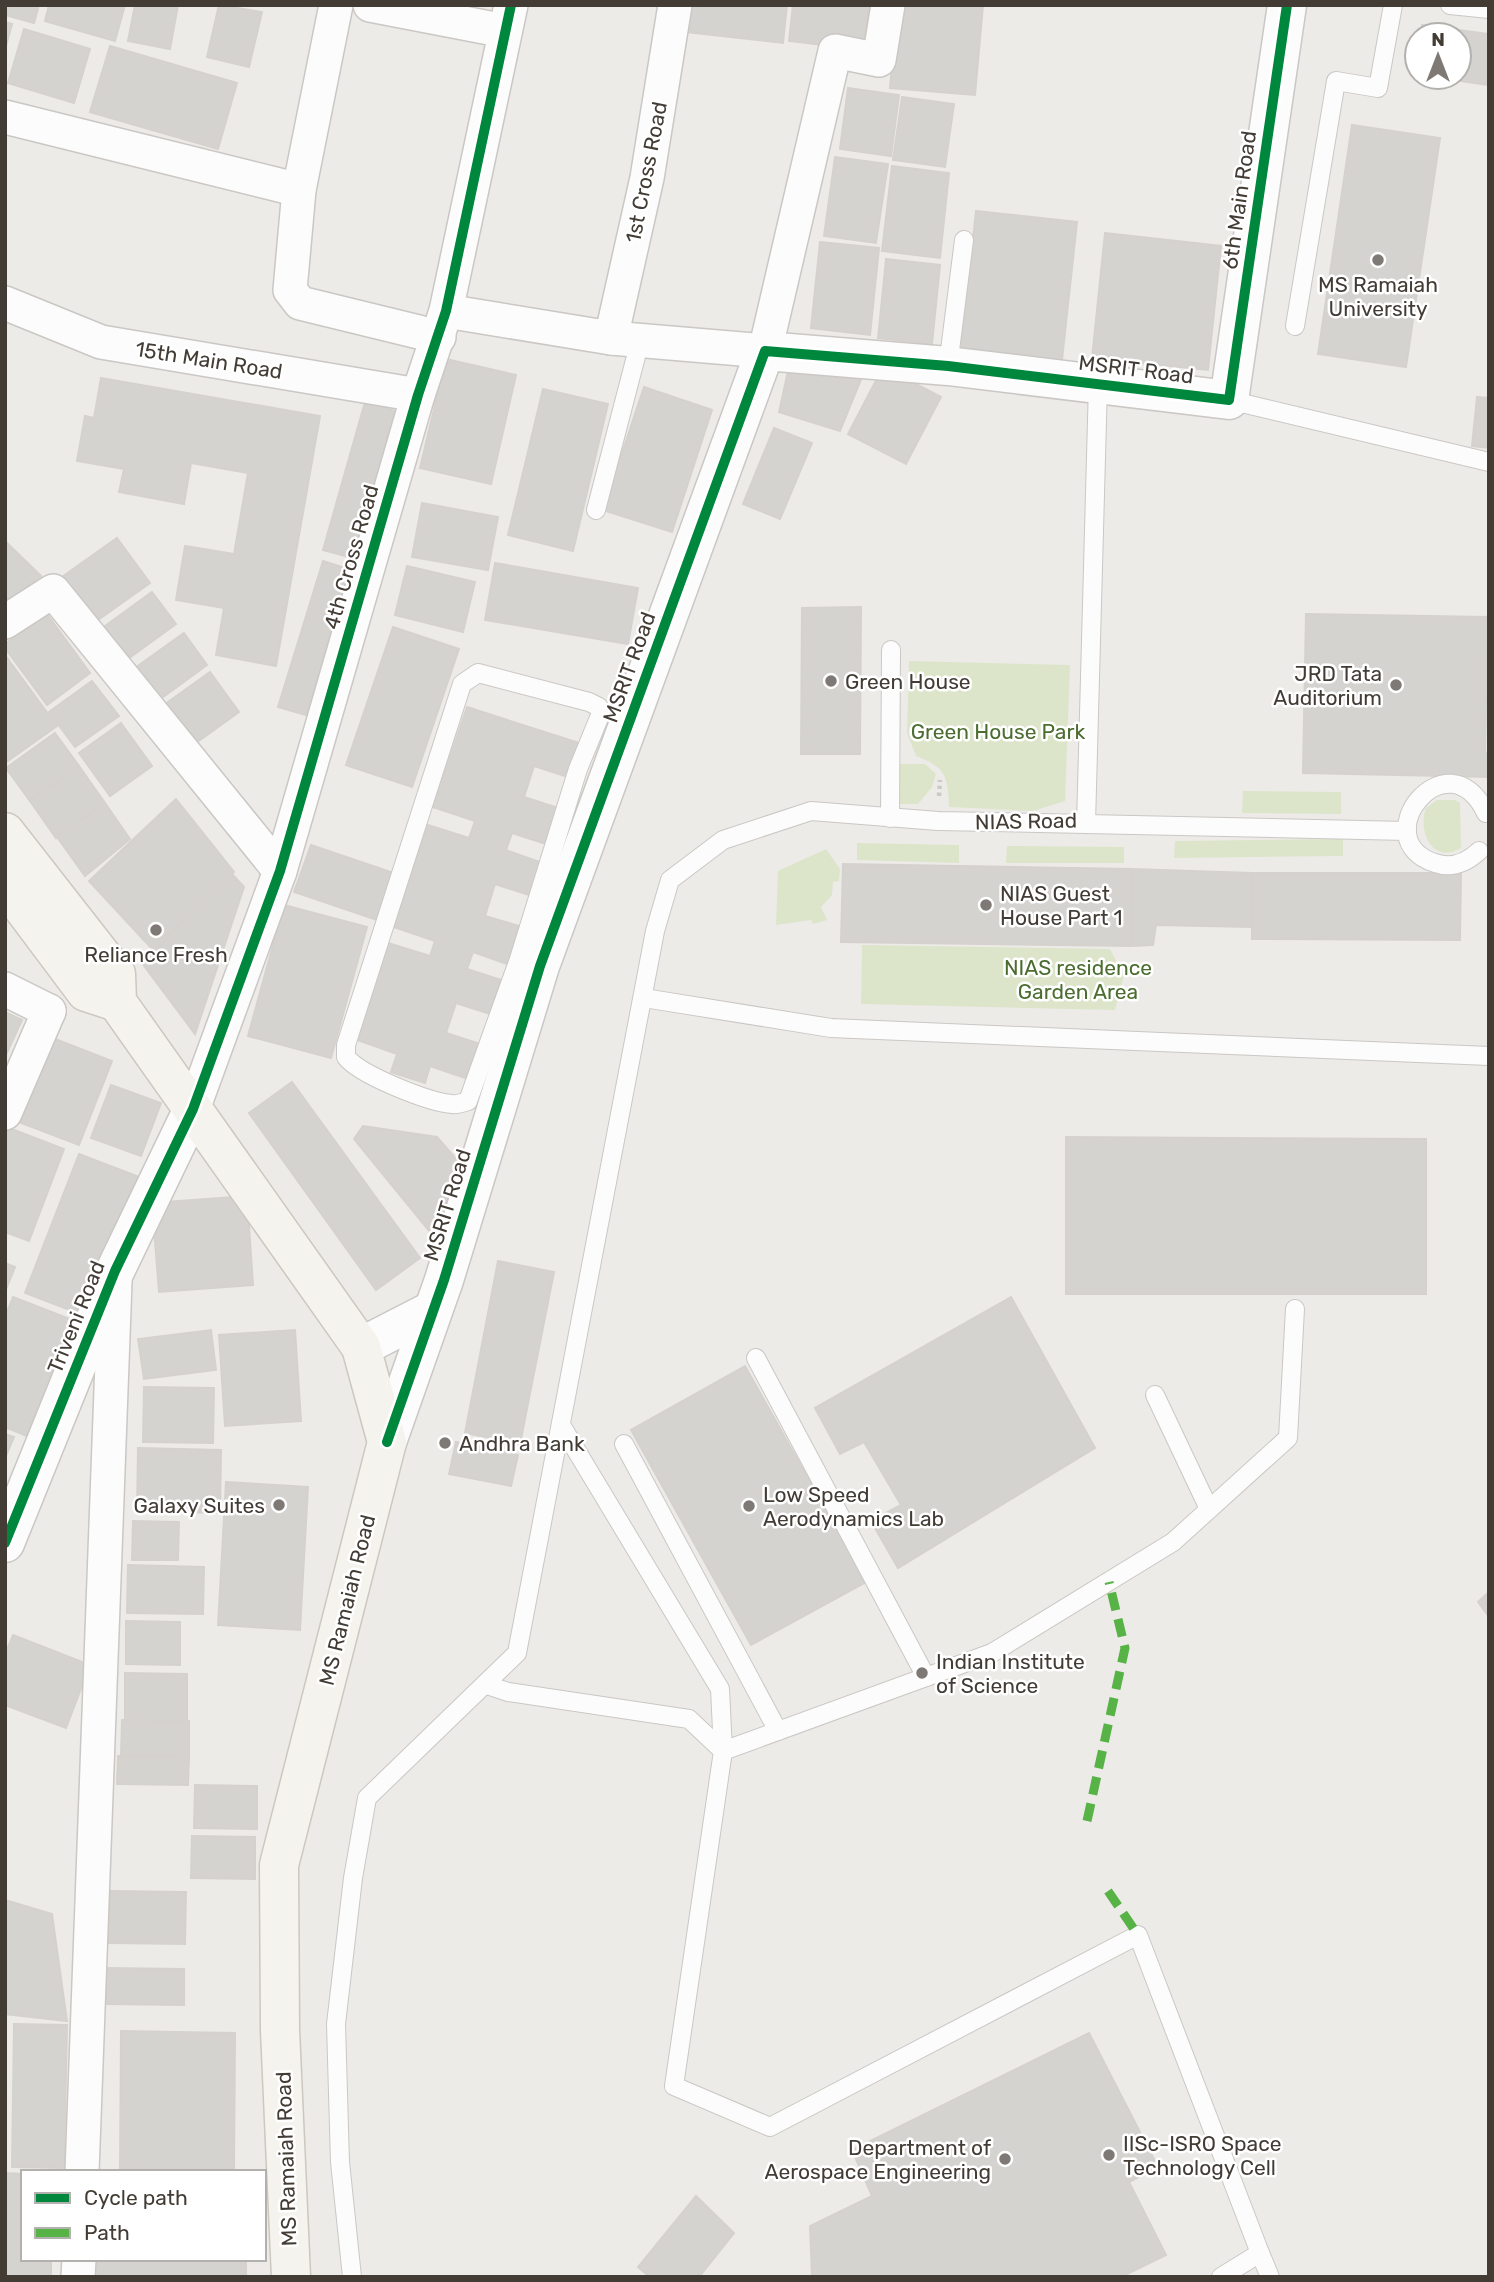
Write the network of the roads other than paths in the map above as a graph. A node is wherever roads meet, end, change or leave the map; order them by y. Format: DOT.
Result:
graph roads {
  1 [pos="336,5"];
  2 [pos="370,5"];
  3 [pos="675,5"];
  4 [pos="888,5"];
  5 [pos="1287,5"];
  6 [pos="1393,5"];
  7 [pos="1450,5"];
  8 [pos="1489,9"];
  9 [pos="508,18"];
  10 [pos="5,117"];
  11 [pos="299,190"];
  12 [pos="964,240"];
  13 [pos="5,303"];
  14 [pos="443,324"];
  15 [pos="1295,326"];
  16 [pos="626,340"];
  17 [pos="765,351"];
  18 [pos="948,366"];
  19 [pos="1098,384"];
  20 [pos="418,395"];
  21 [pos="1229,400"];
  22 [pos="1489,462"];
  23 [pos="596,510"];
  24 [pos="5,622"];
  25 [pos="891,650"];
  26 [pos="1486,813"];
  27 [pos="890,818"];
  28 [pos="1086,824"];
  29 [pos="1407,831"];
  30 [pos="5,832"];
  31 [pos="1479,851"];
  32 [pos="280,871"];
  33 [pos="5,884"];
  34 [pos="529,963"];
  35 [pos="5,989"];
  36 [pos="644,998"];
  37 [pos="117,1002"];
  38 [pos="49,1011"];
  39 [pos="1489,1056"];
  40 [pos="192,1109"];
  41 [pos="5,1113"];
  42 [pos="115,1271"];
  43 [pos="1295,1309"];
  44 [pos="433,1310"];
  45 [pos="361,1347"];
  46 [pos="756,1358"];
  47 [pos="1155,1395"];
  48 [pos="561,1425"];
  49 [pos="387,1442"];
  50 [pos="624,1444"];
  51 [pos="1209,1509"];
  52 [pos="5,1544"];
  53 [pos="926,1677"];
  54 [pos="487,1685"];
  55 [pos="778,1731"];
  56 [pos="723,1751"];
  57 [pos="82,2170"];
  58 [pos="1260,2253"];
  59 [pos="290,2277"];
  60 [pos="352,2277"];
  61 [pos="1221,2277"];
  62 [pos="1270,2277"];
  1 -- 11 [label="street"];
  2 -- 9 [label="street"];
  3 -- 16 [label="street, 1st Cross Road"];
  4 -- 17 [label="street"];
  5 -- 21 [label="street, 6th Main Road"];
  6 -- 15 [label="lane"];
  7 -- 8 [label="lane"];
  9 -- 14 [label="street, 4th Cross Road"];
  10 -- 11 [label="street"];
  11 -- 14 [label="street"];
  12 -- 18 [label="lane"];
  13 -- 20 [label="street, 15th Main Road"];
  14 -- 16 [label="street"];
  14 -- 20 [label="street, 4th Cross Road"];
  16 -- 17 [label="street"];
  16 -- 23 [label="lane"];
  17 -- 18 [label="street, MSRIT Road"];
  17 -- 34 [label="street, MSRIT Road"];
  18 -- 19 [label="street, MSRIT Road"];
  19 -- 21 [label="street, MSRIT Road"];
  19 -- 28 [label="lane, NIAS Road"];
  20 -- 32 [label="street, 4th Cross Road"];
  21 -- 22 [label="lane"];
  24 -- 32 [label="street"];
  25 -- 27 [label="lane"];
  26 -- 29 [label="lane"];
  27 -- 28 [label="lane, NIAS Road"];
  27 -- 36 [label="lane, NIAS Road"];
  28 -- 29 [label="lane"];
  29 -- 31 [label="lane"];
  30 -- 37 [label="main road, MS Ramaiah Road"];
  32 -- 40 [label="street, 4th Cross Road"];
  33 -- 37 [label="main road"];
  34 -- 34 [label="lane"];
  34 -- 44 [label="street, MSRIT Road"];
  35 -- 38 [label="street"];
  36 -- 39 [label="lane"];
  36 -- 48 [label="lane, NIAS Road"];
  37 -- 38 [label="street"];
  37 -- 40 [label="main road, MS Ramaiah Road"];
  38 -- 41 [label="street"];
  40 -- 42 [label="street, Triveni Road"];
  40 -- 45 [label="main road, MS Ramaiah Road"];
  42 -- 52 [label="street, Triveni Road"];
  42 -- 57 [label="street"];
  43 -- 51 [label="lane"];
  44 -- 45 [label="street"];
  44 -- 49 [label="street, MSRIT Road"];
  45 -- 49 [label="main road, MS Ramaiah Road"];
  46 -- 53 [label="lane"];
  47 -- 51 [label="lane"];
  48 -- 54 [label="lane, NIAS Road"];
  48 -- 56 [label="lane"];
  49 -- 59 [label="main road, MS Ramaiah Road"];
  50 -- 55 [label="lane"];
  51 -- 53 [label="lane"];
  53 -- 55 [label="lane"];
  54 -- 56 [label="lane"];
  54 -- 60 [label="lane, NIAS Road"];
  55 -- 56 [label="lane"];
  56 -- 58 [label="lane"];
  58 -- 61 [label="lane"];
  58 -- 62 [label="lane"];
}
